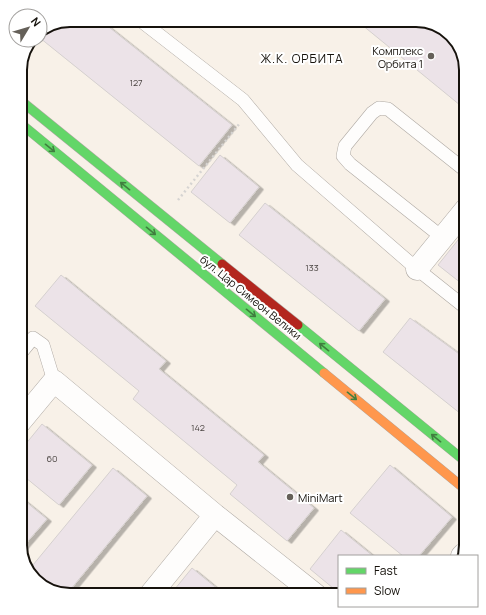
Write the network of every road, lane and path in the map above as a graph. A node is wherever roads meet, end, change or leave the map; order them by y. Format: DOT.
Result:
graph roads {
  1 [pos="149,27"];
  2 [pos="27,106"];
  3 [pos="250,109"];
  4 [pos="27,129"];
  5 [pos="459,165"];
  6 [pos="164,217"];
  7 [pos="459,218"];
  8 [pos="443,238"];
  9 [pos="417,270"];
  10 [pos="459,303"];
  11 [pos="27,345"];
  12 [pos="54,381"];
  13 [pos="27,414"];
  14 [pos="459,456"];
  15 [pos="459,484"];
  16 [pos="215,515"];
  17 [pos="156,588"];
  18 [pos="307,588"];
  1 -- 3 [label="lane"];
  6 -- 2 [label="main road, бул. Цар Симеон Велики, one-way"];
  3 -- 6 [label="path"];
  3 -- 9 [label="lane"];
  4 -- 15 [label="main road, бул. Цар Симеон Велики, one-way"];
  5 -- 8 [label="lane"];
  14 -- 6 [label="main road, бул. Цар Симеон Велики, one-way"];
  7 -- 8 [label="street"];
  8 -- 9 [label="street"];
  9 -- 10 [label="lane"];
  11 -- 12 [label="lane"];
  12 -- 13 [label="street"];
  12 -- 16 [label="street"];
  16 -- 17 [label="street"];
  16 -- 18 [label="street"];
}
